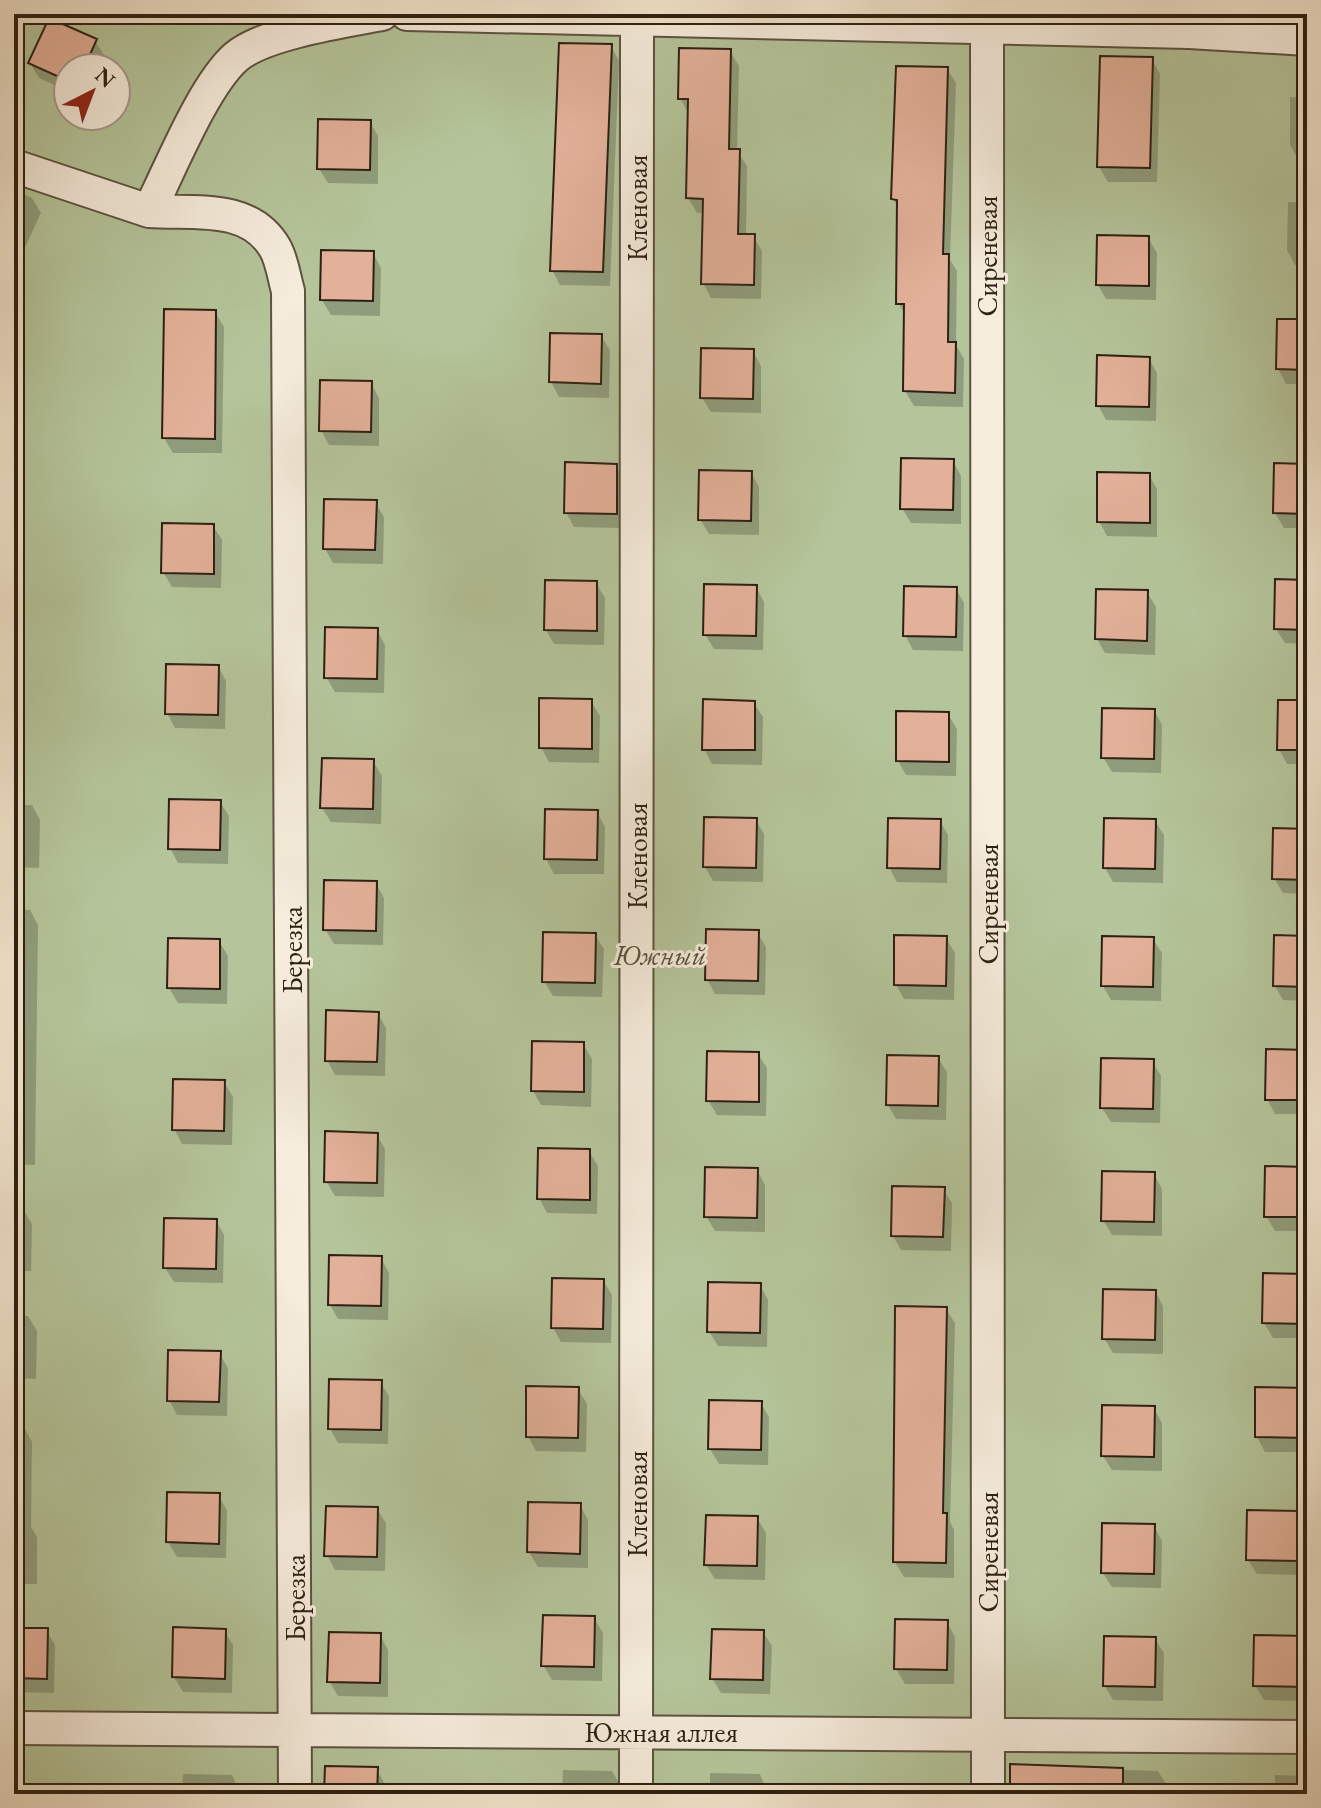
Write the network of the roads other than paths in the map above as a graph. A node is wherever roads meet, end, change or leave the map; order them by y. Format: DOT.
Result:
graph roads {
  1 [pos="382,14"];
  2 [pos="407,14"];
  3 [pos="637,17"];
  4 [pos="987,22"];
  5 [pos="1307,39"];
  6 [pos="14,166"];
  7 [pos="149,211"];
  8 [pos="14,1728"];
  9 [pos="296,1730"];
  10 [pos="637,1733"];
  11 [pos="988,1733"];
  12 [pos="1307,1737"];
  13 [pos="295,1794"];
  14 [pos="636,1794"];
  15 [pos="988,1794"];
  1 -- 7 [label="street"];
  2 -- 3 [label="street"];
  3 -- 4 [label="street"];
  3 -- 10 [label="street, Кленовая"];
  4 -- 5 [label="street"];
  4 -- 11 [label="street, Сиреневая"];
  6 -- 7 [label="street, Березка"];
  7 -- 9 [label="street, Березка"];
  8 -- 9 [label="street, Южная аллея"];
  9 -- 10 [label="street, Южная аллея"];
  9 -- 13 [label="street, Березка"];
  10 -- 11 [label="street, Южная аллея"];
  10 -- 14 [label="street, Кленовая"];
  11 -- 12 [label="street, Южная аллея"];
  11 -- 15 [label="street, Сиреневая"];
}
